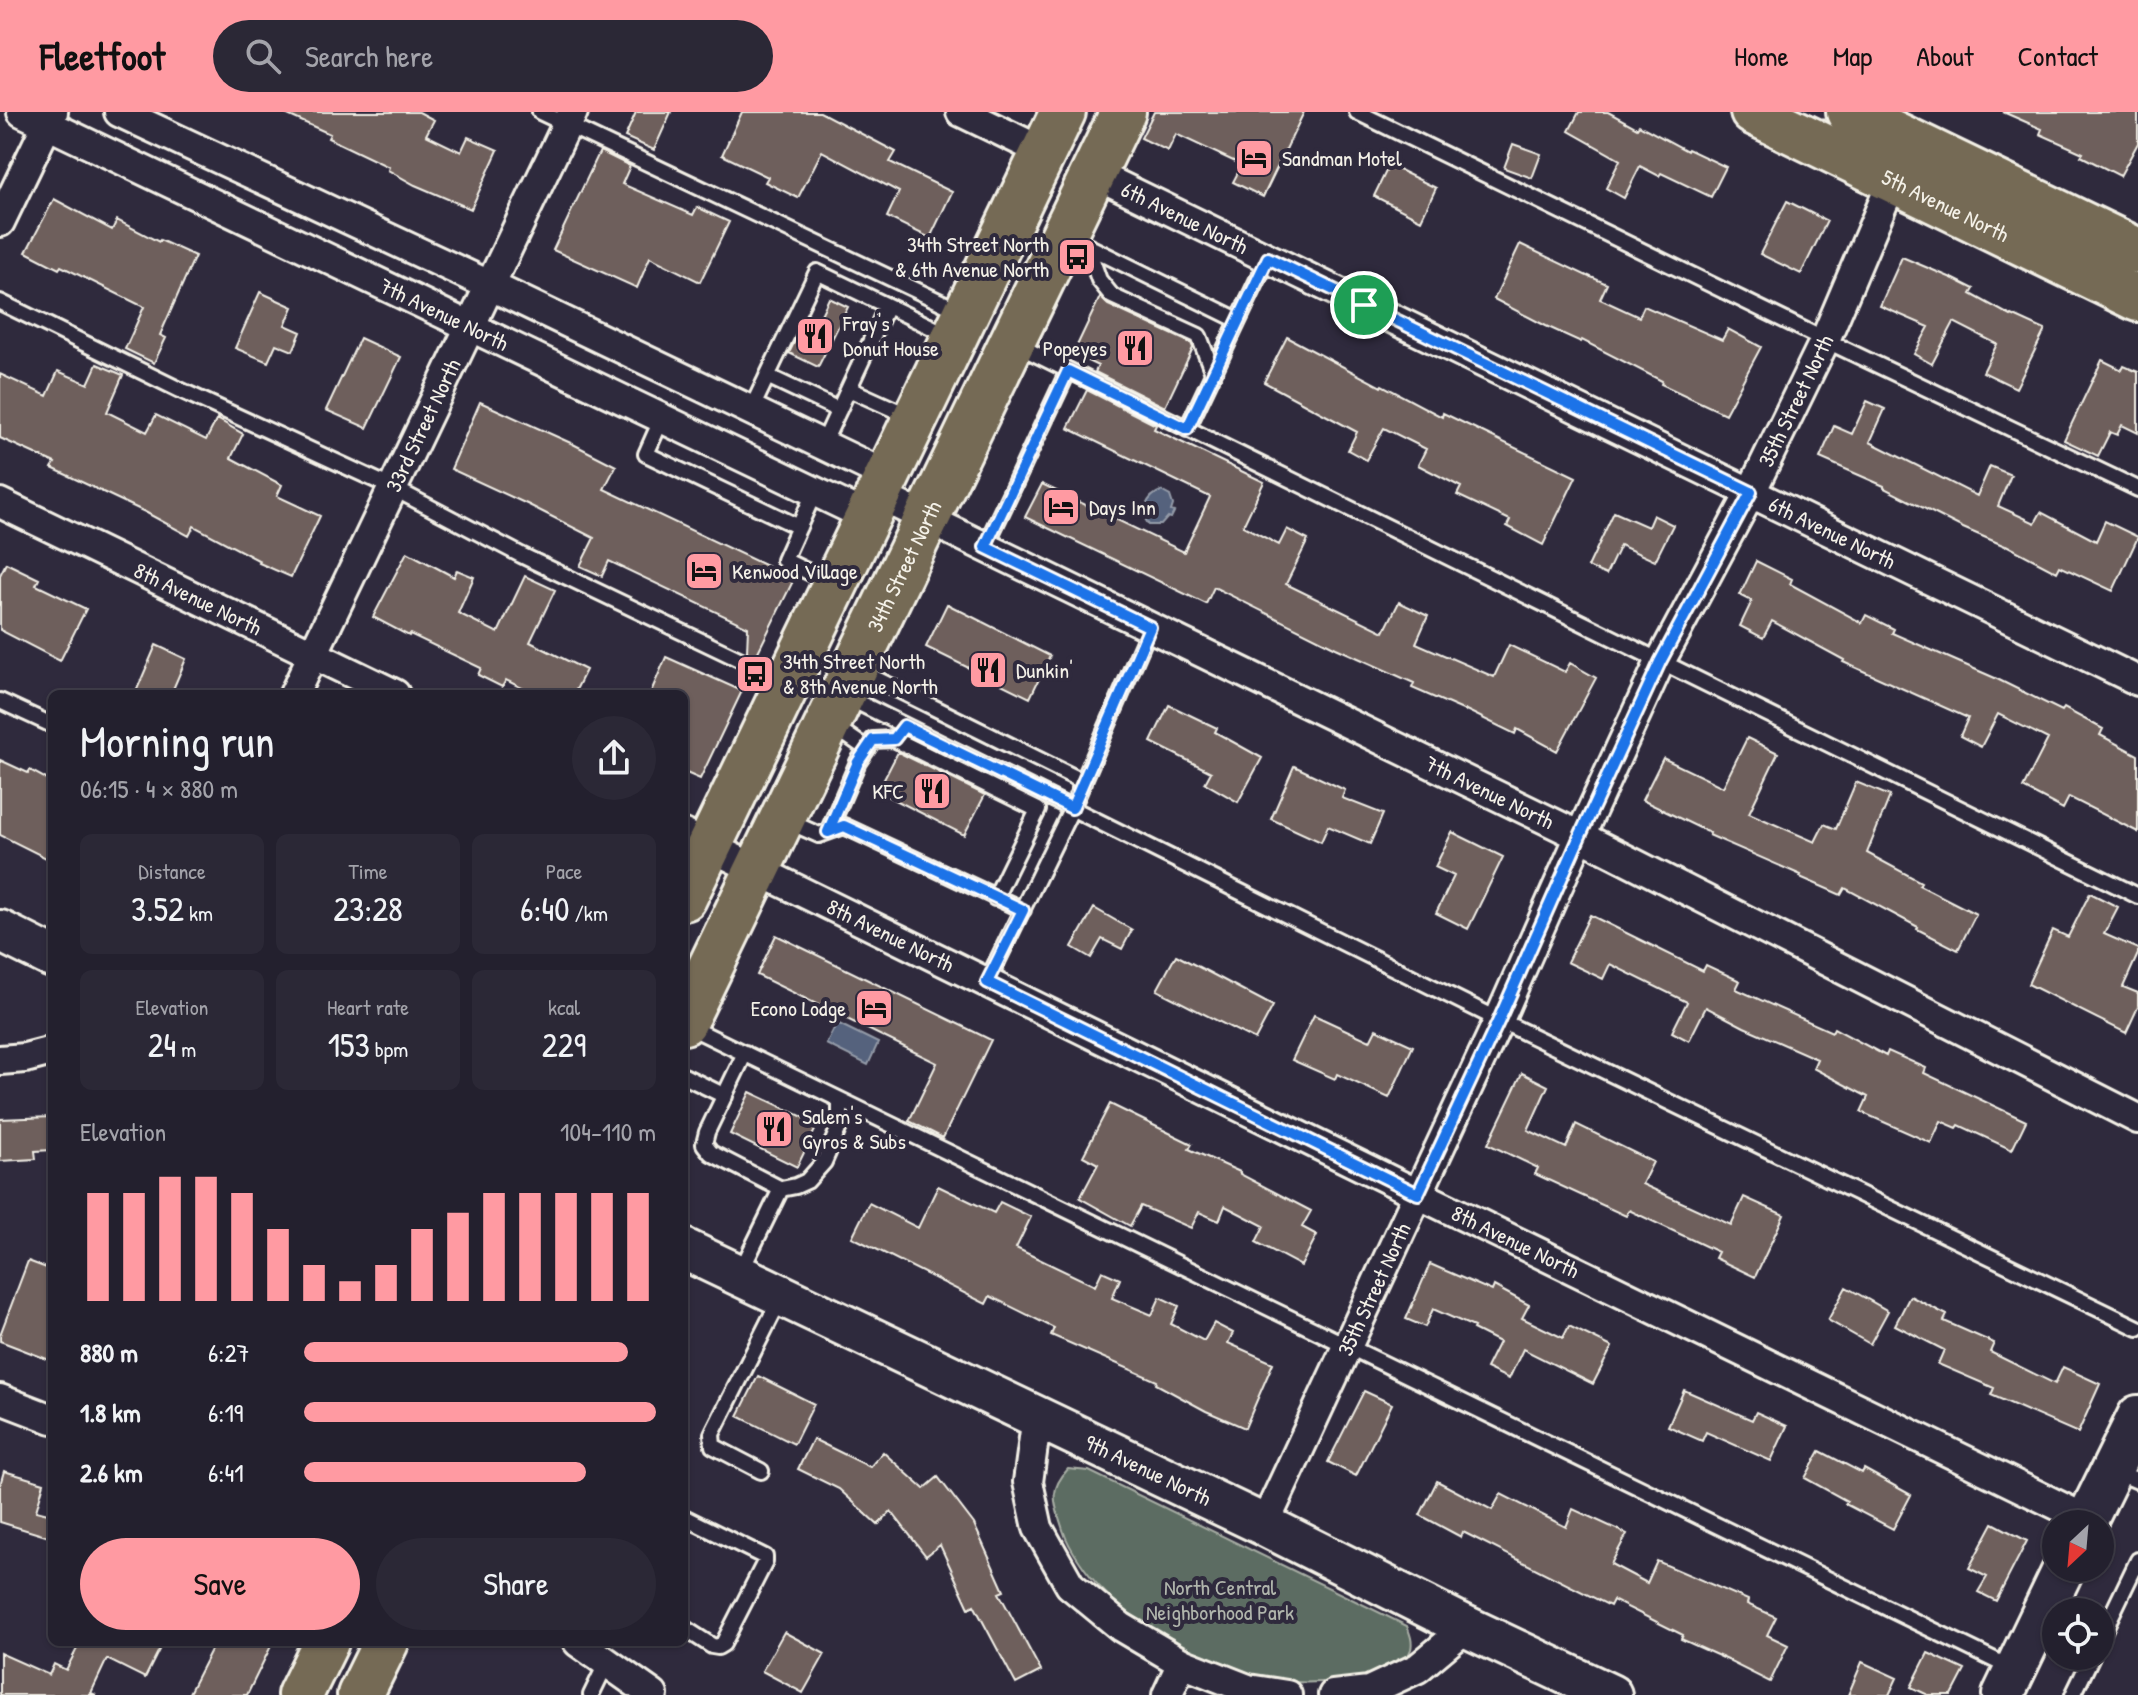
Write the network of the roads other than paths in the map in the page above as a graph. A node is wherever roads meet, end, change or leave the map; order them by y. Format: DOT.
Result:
graph roads {
  1 [pos="119,112"];
  2 [pos="540,112"];
  3 [pos="961,112"];
  4 [pos="1063,112"];
  5 [pos="1123,112"];
  6 [pos="1357,112"];
  7 [pos="1753,112"];
  8 [pos="1849,112"];
  9 [pos="41,116"];
  10 [pos="570,118"];
  11 [pos="1044,152"];
  12 [pos="1902,160"];
  13 [pos="1093,173"];
  14 [pos="0,222"];
  15 [pos="1075,240"];
  16 [pos="2138,251"];
  17 [pos="1268,258"];
  18 [pos="489,285"];
  19 [pos="2134,287"];
  20 [pos="0,302"];
  21 [pos="887,306"];
  22 [pos="1238,320"];
  23 [pos="469,326"];
  24 [pos="960,326"];
  25 [pos="1825,340"];
  26 [pos="1011,343"];
  27 [pos="1068,371"];
  28 [pos="1213,373"];
  29 [pos="767,376"];
  30 [pos="849,389"];
  31 [pos="751,410"];
  32 [pos="839,410"];
  33 [pos="662,418"];
  34 [pos="915,419"];
  35 [pos="1187,429"];
  36 [pos="823,444"];
  37 [pos="393,488"];
  38 [pos="2138,489"];
  39 [pos="815,491"];
  40 [pos="1751,492"];
  41 [pos="878,496"];
  42 [pos="0,503"];
  43 [pos="926,519"];
  44 [pos="799,527"];
  45 [pos="985,547"];
  46 [pos="835,585"];
  47 [pos="1150,627"];
  48 [pos="313,655"];
  49 [pos="1660,662"];
  50 [pos="2138,681"];
  51 [pos="788,682"];
  52 [pos="296,690"];
  53 [pos="387,690"];
  54 [pos="841,695"];
  55 [pos="0,701"];
  56 [pos="48,723"];
  57 [pos="904,726"];
  58 [pos="894,739"];
  59 [pos="867,749"];
  60 [pos="994,770"];
  61 [pos="1084,782"];
  62 [pos="986,785"];
  63 [pos="1072,808"];
  64 [pos="781,818"];
  65 [pos="828,832"];
  66 [pos="1580,836"];
  67 [pos="697,840"];
  68 [pos="757,868"];
  69 [pos="688,880"];
  70 [pos="2138,896"];
  71 [pos="995,898"];
  72 [pos="1023,910"];
  73 [pos="0,931"];
  74 [pos="48,955"];
  75 [pos="987,982"];
  76 [pos="688,1015"];
  77 [pos="1499,1020"];
  78 [pos="688,1025"];
  79 [pos="48,1052"];
  80 [pos="745,1053"];
  81 [pos="0,1060"];
  82 [pos="688,1078"];
  83 [pos="725,1096"];
  84 [pos="840,1100"];
  85 [pos="2138,1119"];
  86 [pos="781,1189"];
  87 [pos="1418,1194"];
  88 [pos="688,1251"];
  89 [pos="739,1275"];
  90 [pos="782,1296"];
  91 [pos="2138,1328"];
  92 [pos="1347,1346"];
  93 [pos="0,1399"];
  94 [pos="1037,1416"];
  95 [pos="2138,1416"];
  96 [pos="48,1417"];
  97 [pos="761,1471"];
  98 [pos="2125,1476"];
  99 [pos="2062,1510"];
  100 [pos="2096,1510"];
  101 [pos="688,1519"];
  102 [pos="1264,1525"];
  103 [pos="2138,1560"];
  104 [pos="2057,1582"];
  105 [pos="2114,1610"];
  106 [pos="1467,1627"];
  107 [pos="688,1631"];
  108 [pos="324,1646"];
  109 [pos="384,1646"];
  110 [pos="584,1646"];
  111 [pos="607,1662"];
  112 [pos="1182,1663"];
  113 [pos="2085,1670"];
  114 [pos="2009,1683"];
  115 [pos="300,1695"];
  116 [pos="360,1695"];
  117 [pos="591,1695"];
  118 [pos="653,1695"];
  119 [pos="1167,1695"];
  120 [pos="1287,1695"];
  121 [pos="1333,1695"];
  122 [pos="1611,1695"];
  123 [pos="2073,1695"];
  1 -- 18 [label="street, 7th Avenue North"];
  2 -- 10 [label="lane"];
  3 -- 11 [label="street"];
  4 -- 11 [label="main road"];
  5 -- 13 [label="main road, 34th Street North"];
  6 -- 25 [label="lane"];
  7 -- 12 [label="main road, 5th Avenue North"];
  8 -- 12 [label="main road, 5th Avenue North"];
  9 -- 14 [label="street"];
  9 -- 23 [label="street, 7th Avenue North"];
  10 -- 18 [label="street, 33rd Street North"];
  10 -- 24 [label="lane"];
  11 -- 24 [label="main road"];
  12 -- 16 [label="main road, 5th Avenue North"];
  12 -- 19 [label="main road, 5th Avenue North"];
  12 -- 25 [label="street, 35th Street North"];
  13 -- 15 [label="main road, 34th Street North"];
  13 -- 17 [label="street, 6th Avenue North"];
  15 -- 22 [label="lane"];
  15 -- 26 [label="main road, 34th Street North"];
  15 -- 28 [label="lane"];
  17 -- 22 [label="lane"];
  17 -- 40 [label="street, 6th Avenue North"];
  18 -- 23 [label="street, 33rd Street North"];
  18 -- 31 [label="street, 7th Avenue North"];
  20 -- 37 [label="lane"];
  21 -- 24 [label="lane"];
  21 -- 29 [label="lane"];
  21 -- 30 [label="lane"];
  22 -- 28 [label="lane"];
  23 -- 33 [label="street, 7th Avenue North"];
  23 -- 37 [label="street, 33rd Street North"];
  24 -- 34 [label="main road"];
  25 -- 38 [label="lane"];
  25 -- 40 [label="street, 35th Street North"];
  26 -- 27 [label="lane"];
  26 -- 43 [label="main road, 34th Street North"];
  27 -- 35 [label="lane"];
  27 -- 45 [label="lane"];
  28 -- 35 [label="lane"];
  29 -- 31 [label="lane"];
  29 -- 32 [label="lane"];
  30 -- 32 [label="lane"];
  30 -- 34 [label="lane"];
  31 -- 36 [label="street, 7th Avenue North"];
  32 -- 36 [label="lane"];
  33 -- 39 [label="street, 7th Avenue North"];
  33 -- 44 [label="lane"];
  34 -- 41 [label="main road"];
  35 -- 49 [label="lane"];
  36 -- 41 [label="street, 7th Avenue North"];
  37 -- 48 [label="street, 33rd Street North"];
  37 -- 51 [label="lane"];
  39 -- 41 [label="street, 7th Avenue North"];
  39 -- 44 [label="lane"];
  40 -- 49 [label="street, 35th Street North"];
  40 -- 50 [label="street, 6th Avenue North"];
  41 -- 43 [label="street, 7th Avenue North"];
  41 -- 46 [label="main road"];
  42 -- 48 [label="street, 8th Avenue North"];
  43 -- 45 [label="street, 7th Avenue North"];
  43 -- 54 [label="main road, 34th Street North"];
  44 -- 46 [label="lane"];
  45 -- 47 [label="street, 7th Avenue North"];
  46 -- 51 [label="main road"];
  47 -- 61 [label="lane"];
  47 -- 66 [label="street, 7th Avenue North"];
  48 -- 52 [label="street, 33rd Street North"];
  48 -- 53 [label="street, 8th Avenue North"];
  49 -- 66 [label="street, 35th Street North"];
  49 -- 70 [label="lane"];
  51 -- 67 [label="main road"];
  54 -- 57 [label="lane"];
  54 -- 59 [label="lane"];
  54 -- 61 [label="lane"];
  54 -- 64 [label="main road, 34th Street North"];
  55 -- 56 [label="lane"];
  57 -- 58 [label="lane"];
  57 -- 60 [label="lane"];
  58 -- 59 [label="lane"];
  58 -- 62 [label="lane"];
  59 -- 65 [label="lane"];
  60 -- 62 [label="lane"];
  60 -- 63 [label="lane"];
  61 -- 63 [label="lane"];
  62 -- 71 [label="lane"];
  63 -- 72 [label="lane"];
  63 -- 77 [label="lane"];
  64 -- 65 [label="lane"];
  64 -- 68 [label="main road, 34th Street North"];
  65 -- 71 [label="lane"];
  66 -- 77 [label="street, 35th Street North"];
  66 -- 85 [label="street, 7th Avenue North"];
  67 -- 68 [label="street, 8th Avenue North"];
  67 -- 69 [label="main road"];
  68 -- 75 [label="street, 8th Avenue North"];
  68 -- 76 [label="main road, 34th Street North"];
  71 -- 72 [label="lane"];
  72 -- 75 [label="lane"];
  73 -- 74 [label="street"];
  75 -- 87 [label="street, 8th Avenue North"];
  77 -- 87 [label="street, 35th Street North"];
  77 -- 91 [label="lane"];
  78 -- 80 [label="lane"];
  79 -- 81 [label="street"];
  80 -- 83 [label="lane"];
  80 -- 84 [label="lane"];
  82 -- 83 [label="lane"];
  83 -- 86 [label="lane"];
  84 -- 86 [label="lane"];
  84 -- 92 [label="lane"];
  86 -- 89 [label="lane"];
  87 -- 92 [label="street, 35th Street North"];
  87 -- 99 [label="street, 8th Avenue North"];
  88 -- 89 [label="street, 9th Avenue North"];
  89 -- 90 [label="street, 9th Avenue North"];
  90 -- 94 [label="street, 9th Avenue North"];
  90 -- 97 [label="lane"];
  92 -- 102 [label="street, 35th Street North"];
  92 -- 114 [label="lane"];
  93 -- 96 [label="street"];
  94 -- 102 [label="street, 9th Avenue North"];
  94 -- 112 [label="street"];
  95 -- 98 [label="street"];
  98 -- 100 [label="street"];
  101 -- 107 [label="lane"];
  102 -- 106 [label="street, 9th Avenue North"];
  103 -- 105 [label="lane"];
  104 -- 114 [label="street"];
  106 -- 121 [label="street"];
  106 -- 122 [label="street, 9th Avenue North"];
  108 -- 115 [label="main road"];
  109 -- 116 [label="main road"];
  110 -- 111 [label="street"];
  111 -- 117 [label="lane"];
  111 -- 118 [label="street"];
  112 -- 119 [label="street"];
  112 -- 120 [label="street"];
  113 -- 123 [label="lane"];
}
